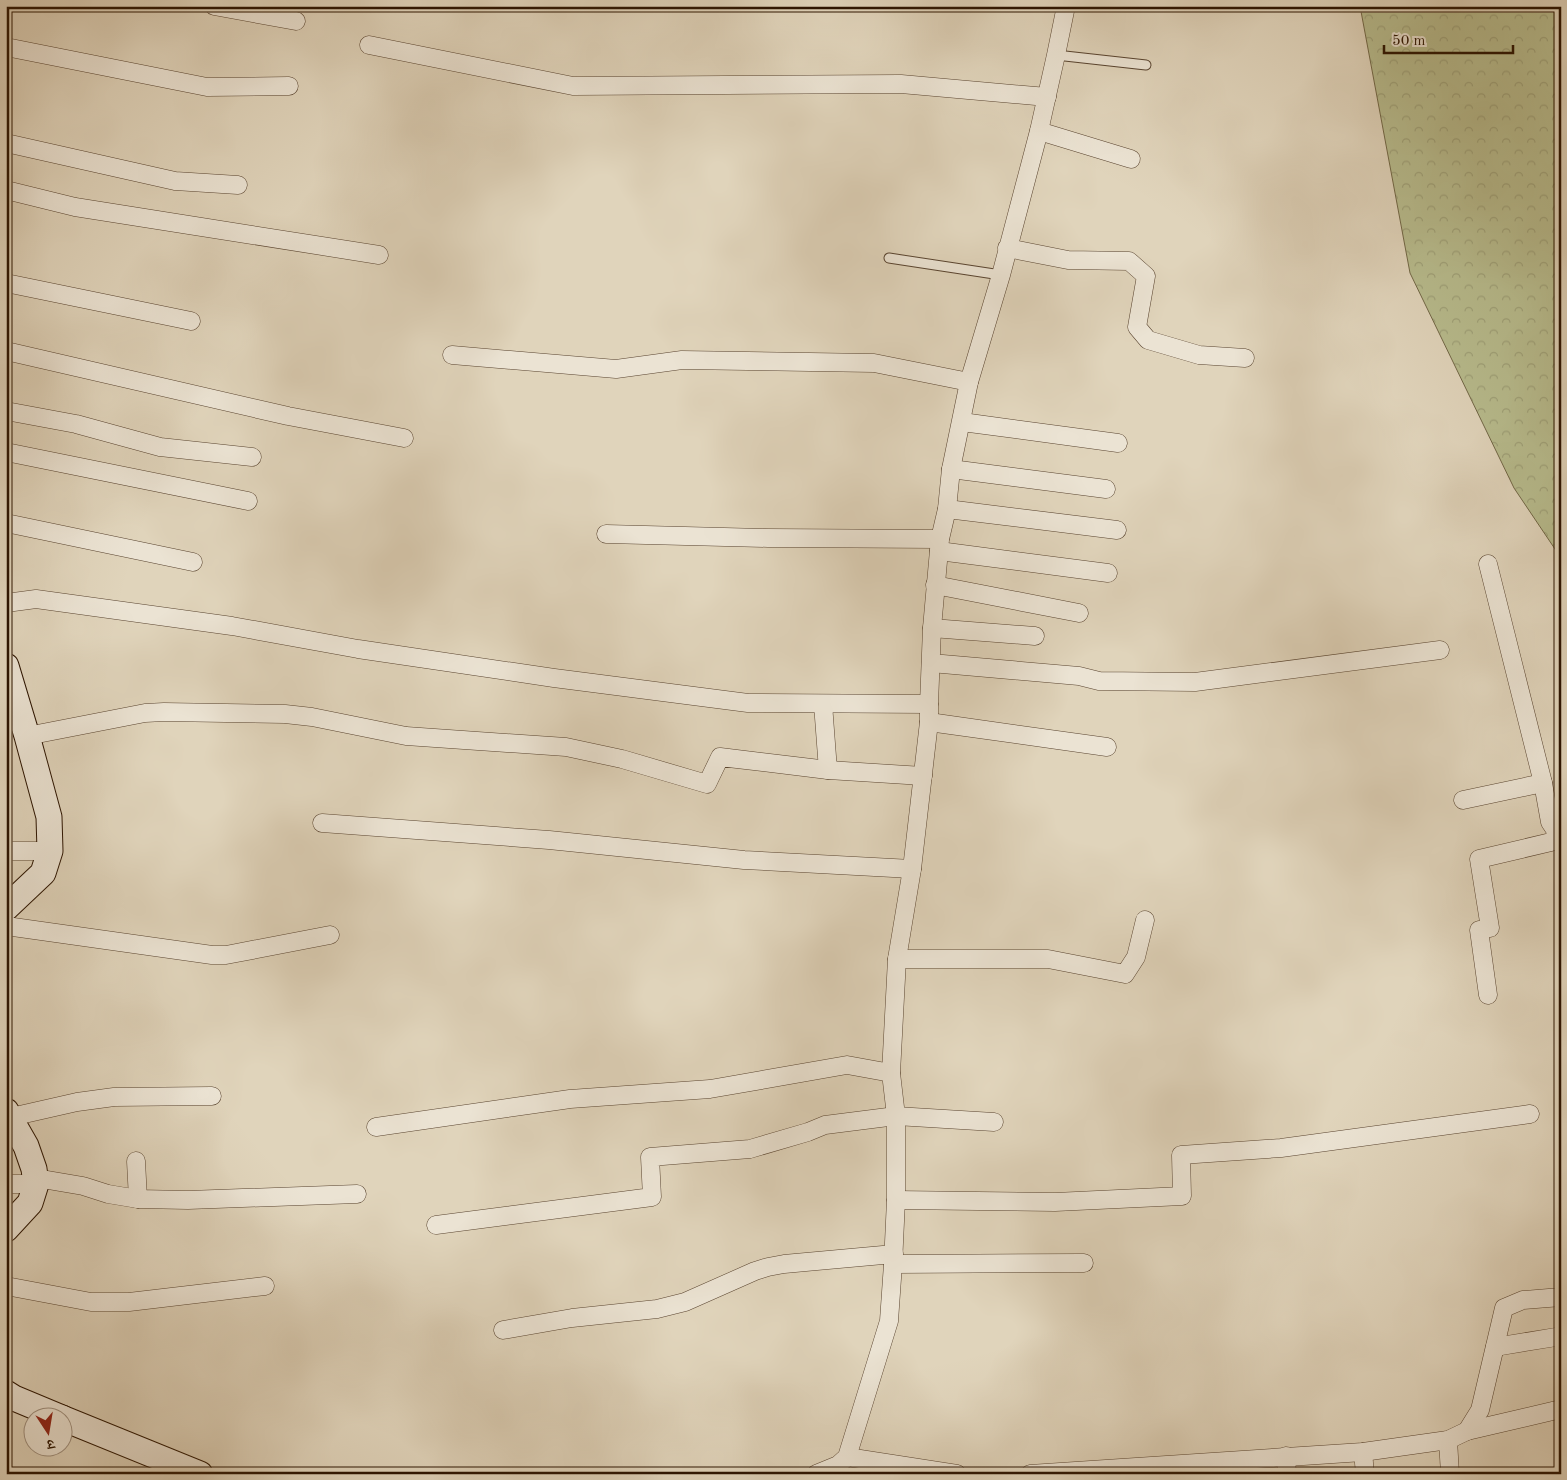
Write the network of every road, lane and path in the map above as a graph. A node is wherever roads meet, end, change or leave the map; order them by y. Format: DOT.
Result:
graph roads {
  1 [pos="214,6"];
  2 [pos="1066,6"];
  3 [pos="296,21"];
  4 [pos="369,45"];
  5 [pos="6,47"];
  6 [pos="1056,55"];
  7 [pos="1146,65"];
  8 [pos="289,86"];
  9 [pos="1046,97"];
  10 [pos="1039,131"];
  11 [pos="6,143"];
  12 [pos="1131,159"];
  13 [pos="238,185"];
  14 [pos="6,190"];
  15 [pos="1007,248"];
  16 [pos="379,255"];
  17 [pos="888,258"];
  18 [pos="1001,275"];
  19 [pos="6,283"];
  20 [pos="191,321"];
  21 [pos="6,351"];
  22 [pos="452,355"];
  23 [pos="1244,358"];
  24 [pos="969,382"];
  25 [pos="6,411"];
  26 [pos="962,422"];
  27 [pos="404,438"];
  28 [pos="1118,443"];
  29 [pos="6,452"];
  30 [pos="252,457"];
  31 [pos="951,469"];
  32 [pos="1106,489"];
  33 [pos="248,502"];
  34 [pos="947,509"];
  35 [pos="6,523"];
  36 [pos="1117,530"];
  37 [pos="606,534"];
  38 [pos="940,545"];
  39 [pos="193,562"];
  40 [pos="1488,564"];
  41 [pos="1108,573"];
  42 [pos="935,585"];
  43 [pos="6,603"];
  44 [pos="1079,613"];
  45 [pos="932,628"];
  46 [pos="1034,636"];
  47 [pos="1440,650"];
  48 [pos="931,663"];
  49 [pos="6,666"];
  50 [pos="823,704"];
  51 [pos="928,704"];
  52 [pos="929,722"];
  53 [pos="18,726"];
  54 [pos="1107,747"];
  55 [pos="828,770"];
  56 [pos="923,776"];
  57 [pos="1543,782"];
  58 [pos="1463,800"];
  59 [pos="322,823"];
  60 [pos="1559,834"];
  61 [pos="6,851"];
  62 [pos="50,851"];
  63 [pos="912,869"];
  64 [pos="6,908"];
  65 [pos="1146,920"];
  66 [pos="6,926"];
  67 [pos="330,935"];
  68 [pos="897,959"];
  69 [pos="1488,994"];
  70 [pos="891,1073"];
  71 [pos="212,1096"];
  72 [pos="8,1114"];
  73 [pos="1530,1114"];
  74 [pos="896,1116"];
  75 [pos="994,1122"];
  76 [pos="376,1127"];
  77 [pos="136,1161"];
  78 [pos="36,1181"];
  79 [pos="6,1184"];
  80 [pos="357,1194"];
  81 [pos="138,1199"];
  82 [pos="896,1200"];
  83 [pos="436,1225"];
  84 [pos="6,1228"];
  85 [pos="894,1259"];
  86 [pos="1084,1263"];
  87 [pos="6,1286"];
  88 [pos="266,1286"];
  89 [pos="1561,1298"];
  90 [pos="503,1330"];
  91 [pos="1556,1337"];
  92 [pos="1495,1347"];
  93 [pos="6,1393"];
  94 [pos="38,1408"];
  95 [pos="1561,1409"];
  96 [pos="72,1422"];
  97 [pos="1467,1431"];
  98 [pos="1448,1440"];
  99 [pos="1362,1452"];
  100 [pos="847,1457"];
  101 [pos="1287,1465"];
  102 [pos="200,1474"];
  103 [pos="816,1474"];
  104 [pos="957,1474"];
  105 [pos="1030,1474"];
  106 [pos="1365,1474"];
  107 [pos="1450,1474"];
  1 -- 3 [label="street"];
  2 -- 6 [label="street"];
  4 -- 9 [label="street"];
  5 -- 8 [label="street"];
  6 -- 7 [label="lane"];
  6 -- 9 [label="street"];
  9 -- 10 [label="street"];
  10 -- 12 [label="street"];
  10 -- 15 [label="street"];
  11 -- 13 [label="street"];
  14 -- 16 [label="street"];
  15 -- 18 [label="street"];
  15 -- 23 [label="street"];
  17 -- 18 [label="lane"];
  18 -- 24 [label="street"];
  19 -- 20 [label="street"];
  21 -- 27 [label="street"];
  22 -- 24 [label="street"];
  24 -- 26 [label="street"];
  25 -- 30 [label="street"];
  26 -- 28 [label="street"];
  26 -- 31 [label="street"];
  29 -- 33 [label="street"];
  31 -- 32 [label="street"];
  31 -- 34 [label="street"];
  34 -- 36 [label="street"];
  34 -- 38 [label="street"];
  35 -- 39 [label="street"];
  37 -- 38 [label="street"];
  38 -- 41 [label="street"];
  38 -- 42 [label="street"];
  40 -- 57 [label="street"];
  42 -- 44 [label="street"];
  42 -- 45 [label="street"];
  43 -- 50 [label="street"];
  45 -- 46 [label="street"];
  45 -- 48 [label="street"];
  47 -- 48 [label="street"];
  48 -- 51 [label="street"];
  49 -- 53 [label="main road"];
  50 -- 51 [label="street"];
  50 -- 55 [label="street"];
  51 -- 52 [label="street"];
  52 -- 54 [label="street"];
  52 -- 56 [label="street"];
  53 -- 55 [label="street"];
  53 -- 62 [label="main road"];
  55 -- 56 [label="street"];
  56 -- 63 [label="street"];
  57 -- 58 [label="street"];
  57 -- 60 [label="street"];
  59 -- 63 [label="street"];
  60 -- 69 [label="street"];
  61 -- 62 [label="street"];
  62 -- 64 [label="main road"];
  63 -- 68 [label="street"];
  65 -- 68 [label="street"];
  66 -- 67 [label="street"];
  68 -- 70 [label="street"];
  70 -- 74 [label="street"];
  70 -- 76 [label="street"];
  71 -- 72 [label="street"];
  72 -- 78 [label="main road"];
  73 -- 82 [label="street"];
  74 -- 75 [label="street"];
  74 -- 82 [label="street"];
  74 -- 83 [label="street"];
  77 -- 81 [label="street"];
  78 -- 79 [label="street"];
  78 -- 81 [label="street"];
  78 -- 84 [label="main road"];
  80 -- 81 [label="street"];
  82 -- 85 [label="street"];
  85 -- 86 [label="street"];
  85 -- 90 [label="street"];
  85 -- 100 [label="street"];
  87 -- 88 [label="street"];
  89 -- 92 [label="street"];
  91 -- 92 [label="street"];
  92 -- 97 [label="street"];
  93 -- 94 [label="main road"];
  95 -- 97 [label="street"];
  96 -- 102 [label="main road"];
  97 -- 98 [label="street"];
  98 -- 99 [label="street"];
  98 -- 107 [label="street"];
  99 -- 101 [label="street"];
  99 -- 106 [label="street"];
  100 -- 103 [label="street"];
  100 -- 104 [label="street"];
  101 -- 105 [label="street"];
}
